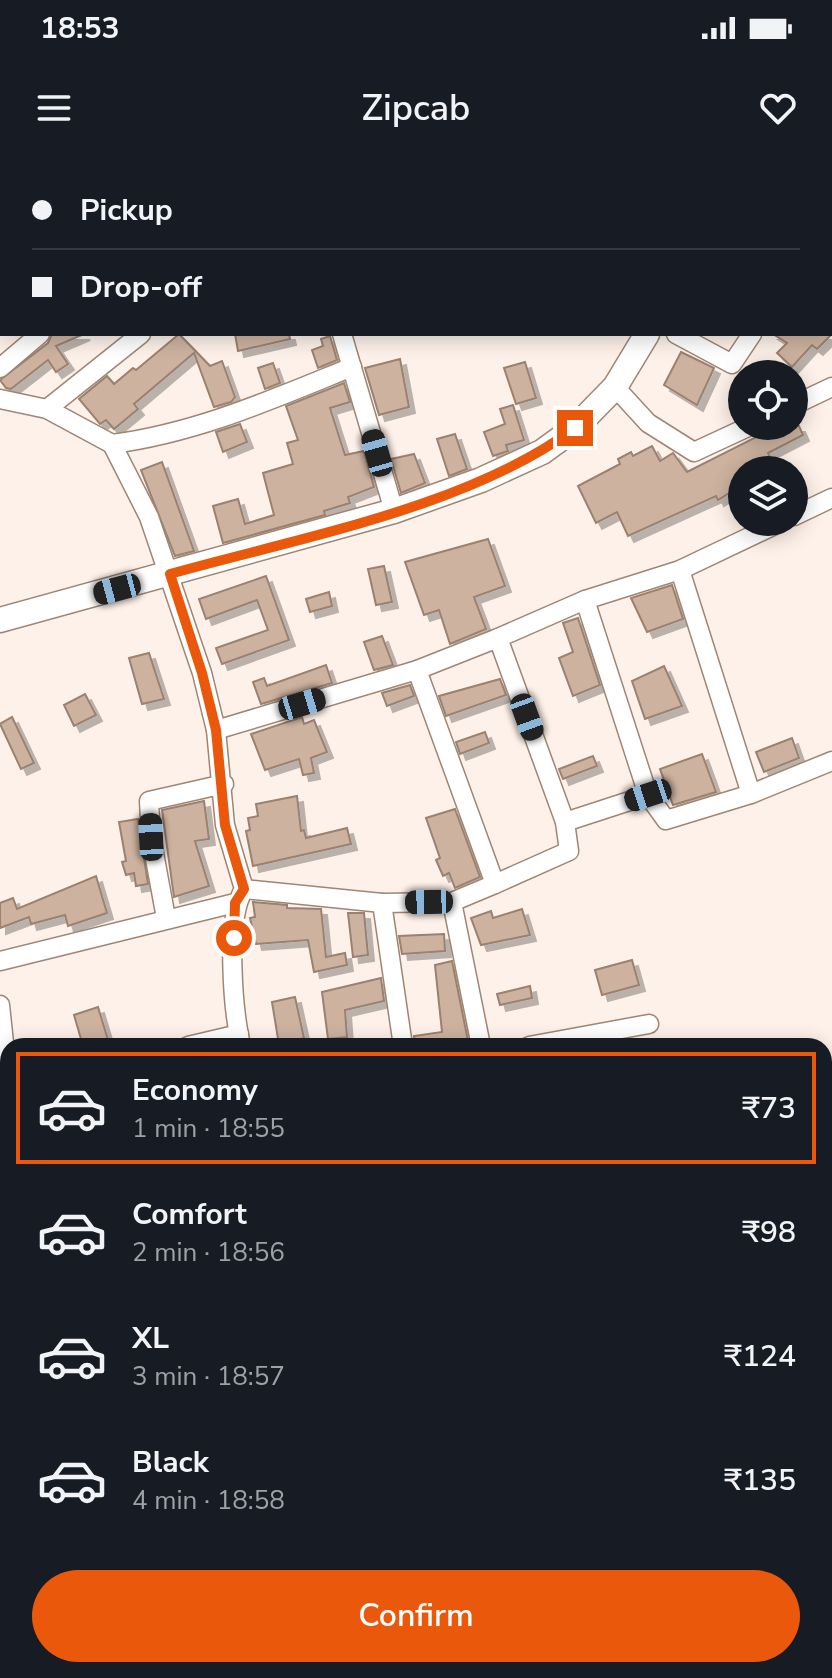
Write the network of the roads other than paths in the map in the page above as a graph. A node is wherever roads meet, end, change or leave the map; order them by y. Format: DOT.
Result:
graph roads {
  1 [pos="38,336"];
  2 [pos="138,336"];
  3 [pos="343,336"];
  4 [pos="646,336"];
  5 [pos="680,336"];
  6 [pos="751,336"];
  7 [pos="352,367"];
  8 [pos="0,368"];
  9 [pos="615,387"];
  10 [pos="832,387"];
  11 [pos="808,398"];
  12 [pos="0,399"];
  13 [pos="47,409"];
  14 [pos="728,436"];
  15 [pos="112,444"];
  16 [pos="832,498"];
  17 [pos="808,509"];
  18 [pos="394,511"];
  19 [pos="752,536"];
  20 [pos="680,570"];
  21 [pos="170,574"];
  22 [pos="585,600"];
  23 [pos="0,620"];
  24 [pos="498,638"];
  25 [pos="417,670"];
  26 [pos="216,730"];
  27 [pos="832,761"];
  28 [pos="224,784"];
  29 [pos="751,794"];
  30 [pos="648,795"];
  31 [pos="565,822"];
  32 [pos="495,884"];
  33 [pos="239,896"];
  34 [pos="452,902"];
  35 [pos="382,903"];
  36 [pos="166,918"];
  37 [pos="0,961"];
  38 [pos="0,1005"];
  39 [pos="649,1024"];
  40 [pos="3,1038"];
  41 [pos="240,1038"];
  42 [pos="402,1038"];
  43 [pos="479,1038"];
  44 [pos="573,1038"];
  1 -- 8 [label="street"];
  2 -- 13 [label="street"];
  3 -- 7 [label="street"];
  4 -- 9 [label="main road"];
  5 -- 6 [label="street"];
  7 -- 15 [label="street"];
  7 -- 18 [label="street"];
  9 -- 14 [label="street"];
  9 -- 18 [label="main road"];
  10 -- 11 [label="street"];
  12 -- 13 [label="street"];
  13 -- 15 [label="street"];
  15 -- 21 [label="street"];
  16 -- 17 [label="street"];
  18 -- 21 [label="main road"];
  19 -- 20 [label="street"];
  20 -- 22 [label="street"];
  20 -- 29 [label="street"];
  21 -- 23 [label="main road"];
  21 -- 26 [label="street"];
  22 -- 24 [label="street"];
  22 -- 30 [label="street"];
  24 -- 25 [label="street"];
  24 -- 31 [label="street"];
  25 -- 26 [label="street"];
  25 -- 32 [label="street"];
  26 -- 28 [label="street"];
  27 -- 29 [label="street"];
  28 -- 33 [label="street"];
  28 -- 36 [label="street"];
  29 -- 30 [label="street"];
  30 -- 31 [label="street"];
  31 -- 32 [label="street"];
  32 -- 34 [label="street"];
  33 -- 35 [label="street"];
  33 -- 36 [label="street"];
  33 -- 41 [label="street"];
  34 -- 35 [label="street"];
  34 -- 43 [label="street"];
  35 -- 42 [label="street"];
  36 -- 37 [label="street"];
  38 -- 40 [label="street"];
  39 -- 44 [label="street"];
}
